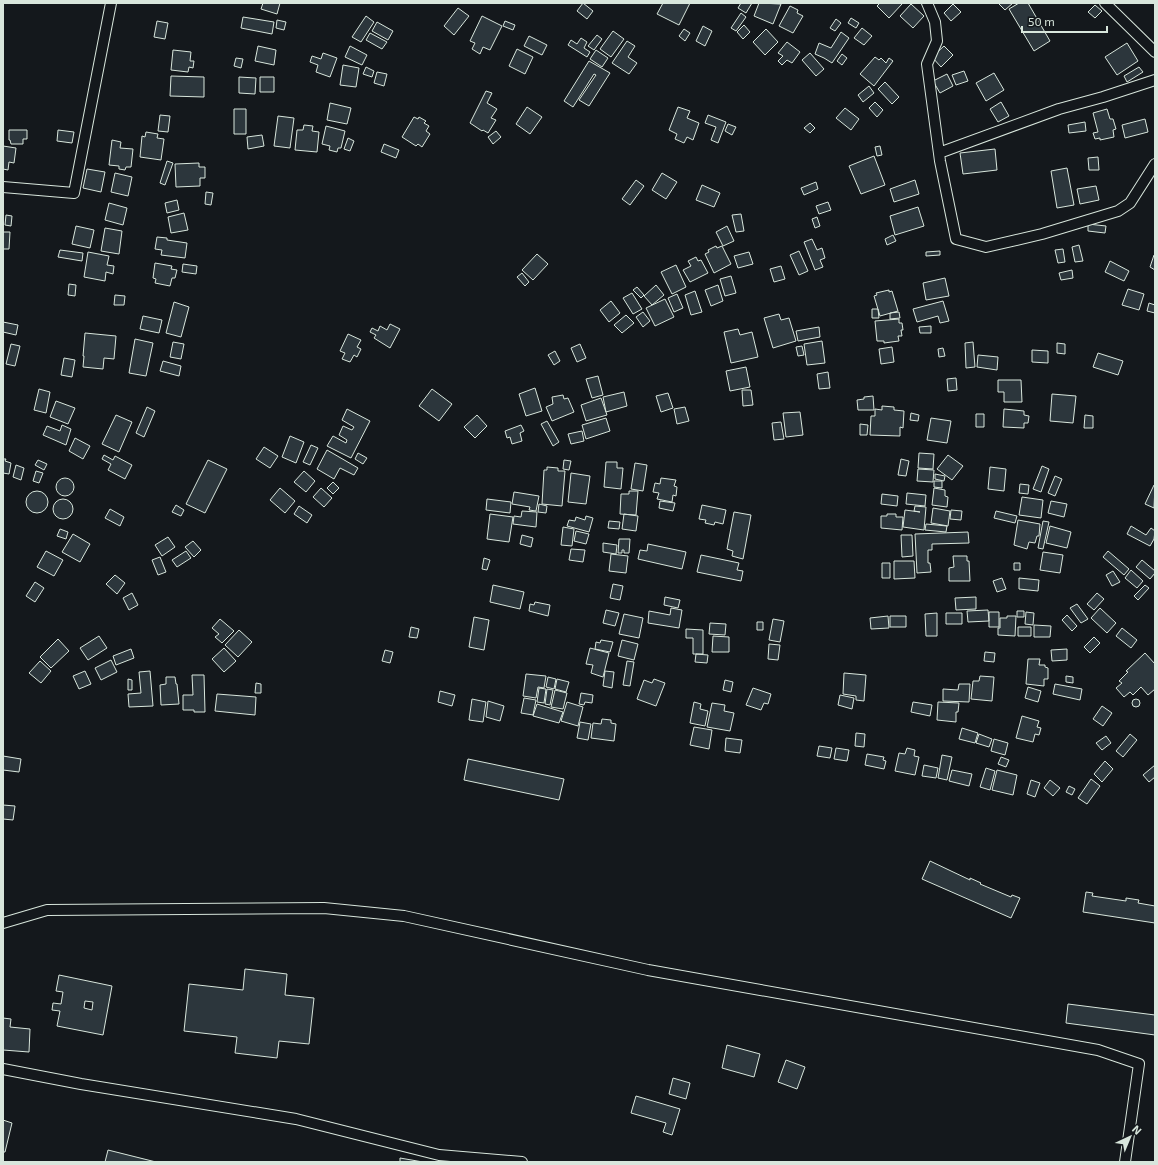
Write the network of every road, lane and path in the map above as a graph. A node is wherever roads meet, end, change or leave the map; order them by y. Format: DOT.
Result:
graph roads {
  1 [pos="111,3"];
  2 [pos="927,3"];
  3 [pos="1105,3"];
  4 [pos="1155,52"];
  5 [pos="1155,80"];
  6 [pos="939,153"];
  7 [pos="1155,164"];
  8 [pos="3,187"];
  9 [pos="3,923"];
  10 [pos="3,1069"];
  11 [pos="522,1162"];
  12 [pos="1125,1162"];
  1 -- 8 [label="street"];
  2 -- 6 [label="street"];
  3 -- 4 [label="street"];
  5 -- 6 [label="street"];
  6 -- 7 [label="street"];
  9 -- 12 [label="street"];
  10 -- 11 [label="street"];
}
